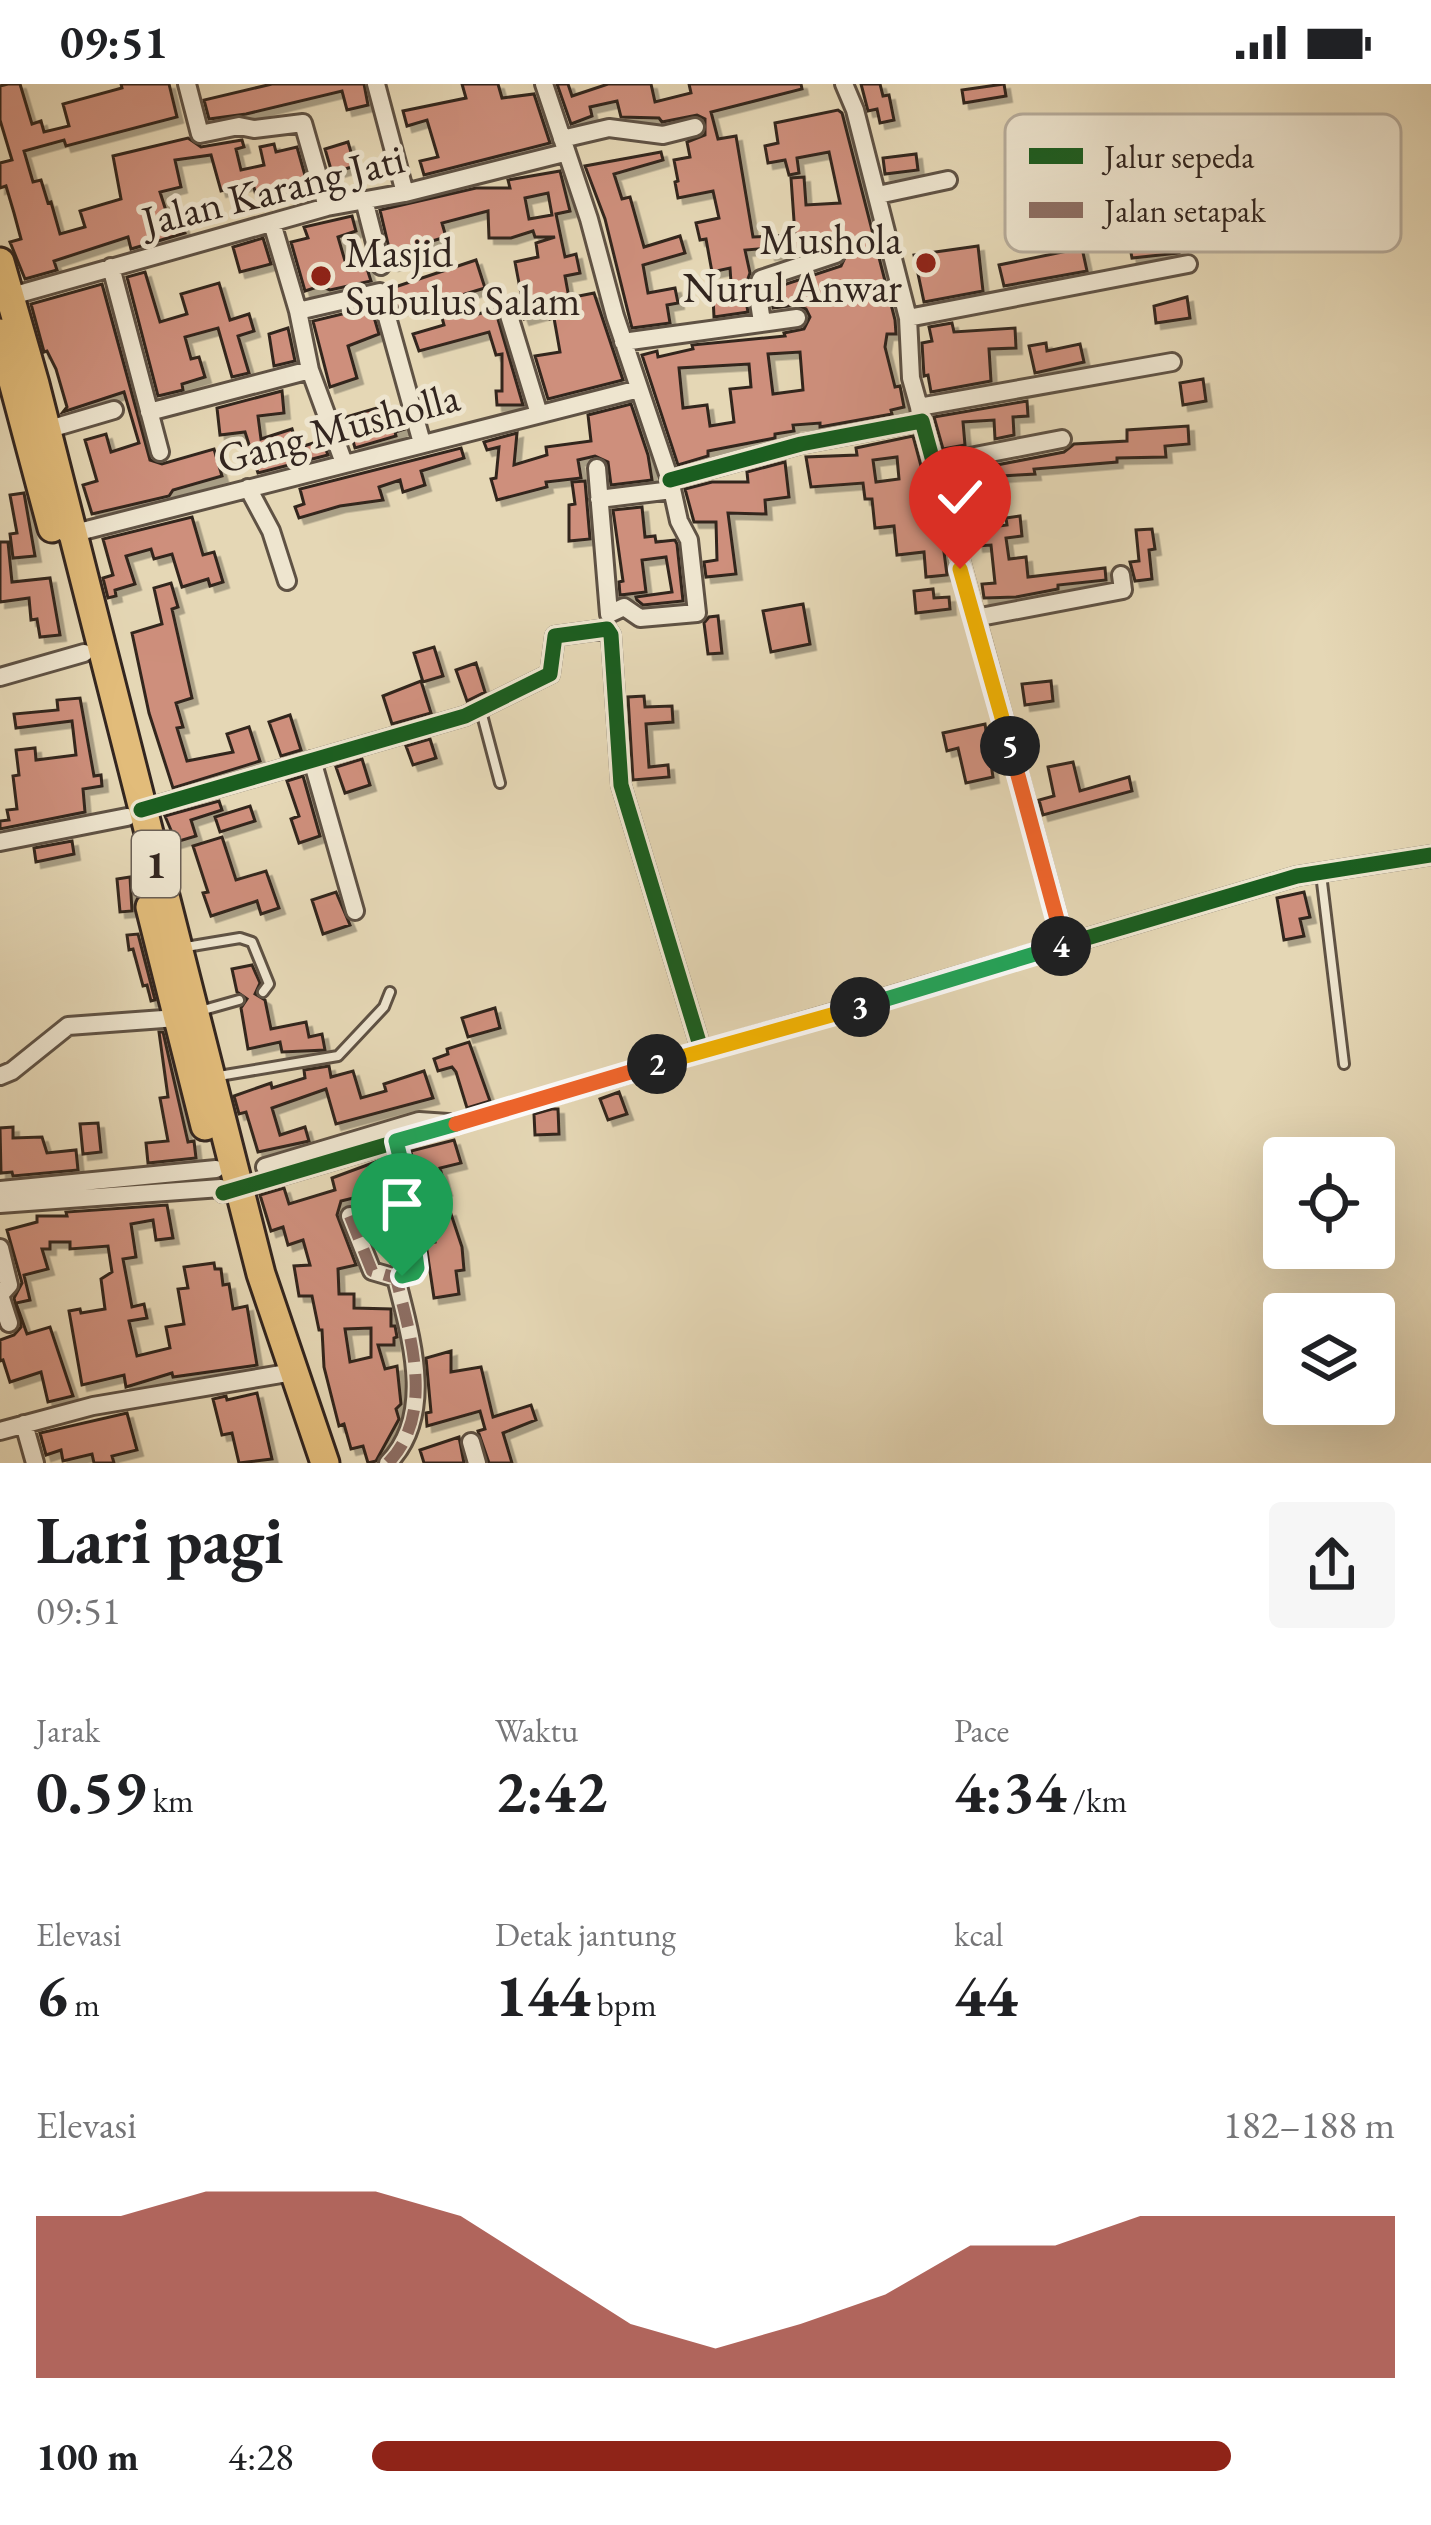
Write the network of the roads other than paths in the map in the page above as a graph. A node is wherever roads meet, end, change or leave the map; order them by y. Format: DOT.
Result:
graph roads {
  1 [pos="187,84"];
  2 [pos="376,84"];
  3 [pos="544,84"];
  4 [pos="844,84"];
  5 [pos="695,127"];
  6 [pos="563,146"];
  7 [pos="948,180"];
  8 [pos="405,193"];
  9 [pos="878,195"];
  10 [pos="364,200"];
  11 [pos="327,208"];
  12 [pos="272,223"];
  13 [pos="836,254"];
  14 [pos="0,262"];
  15 [pos="1187,264"];
  16 [pos="381,266"];
  17 [pos="111,267"];
  18 [pos="5,297"];
  19 [pos="507,309"];
  20 [pos="298,311"];
  21 [pos="796,318"];
  22 [pos="908,318"];
  23 [pos="762,322"];
  24 [pos="0,333"];
  25 [pos="623,342"];
  26 [pos="1172,362"];
  27 [pos="310,370"];
  28 [pos="639,388"];
  29 [pos="18,397"];
  30 [pos="114,410"];
  31 [pos="149,412"];
  32 [pos="539,413"];
  33 [pos="920,414"];
  34 [pos="46,430"];
  35 [pos="1062,439"];
  36 [pos="422,442"];
  37 [pos="160,452"];
  38 [pos="344,463"];
  39 [pos="934,464"];
  40 [pos="597,468"];
  41 [pos="672,485"];
  42 [pos="248,488"];
  43 [pos="599,499"];
  44 [pos="63,536"];
  45 [pos="1121,575"];
  46 [pos="287,581"];
  47 [pos="975,618"];
  48 [pos="84,653"];
  49 [pos="0,677"];
  50 [pos="480,709"];
  51 [pos="312,760"];
  52 [pos="500,783"];
  53 [pos="131,803"];
  54 [pos="0,842"];
  55 [pos="1431,855"];
  56 [pos="1321,872"];
  57 [pos="355,911"];
  58 [pos="1064,945"];
  59 [pos="171,950"];
  60 [pos="263,992"];
  61 [pos="390,992"];
  62 [pos="239,1000"];
  63 [pos="186,1015"];
  64 [pos="702,1052"];
  65 [pos="1343,1064"];
  66 [pos="0,1076"];
  67 [pos="212,1078"];
  68 [pos="454,1125"];
  69 [pos="396,1141"];
  70 [pos="227,1183"];
  71 [pos="0,1190"];
  72 [pos="0,1204"];
  73 [pos="350,1216"];
  74 [pos="0,1248"];
  75 [pos="396,1278"];
  76 [pos="9,1323"];
  77 [pos="286,1374"];
  78 [pos="24,1424"];
  79 [pos="0,1431"];
  80 [pos="471,1442"];
  81 [pos="35,1462"];
  82 [pos="308,1463"];
  83 [pos="325,1463"];
  84 [pos="388,1463"];
  85 [pos="477,1463"];
  1 -- 11 [label="street"];
  2 -- 8 [label="street"];
  3 -- 6 [label="street"];
  4 -- 9 [label="street"];
  5 -- 6 [label="street, Jalan Karang Jati"];
  6 -- 8 [label="street, Jalan Karang Jati"];
  6 -- 25 [label="street"];
  7 -- 9 [label="street"];
  8 -- 10 [label="street, Jalan Karang Jati"];
  9 -- 22 [label="street"];
  10 -- 11 [label="street, Jalan Karang Jati"];
  10 -- 16 [label="street"];
  11 -- 12 [label="street, Jalan Karang Jati"];
  12 -- 17 [label="street, Jalan Karang Jati"];
  12 -- 20 [label="street"];
  13 -- 23 [label="street"];
  14 -- 18 [label="highway, 1"];
  15 -- 22 [label="street"];
  17 -- 18 [label="street, Jalan Karang Jati"];
  17 -- 31 [label="street"];
  18 -- 29 [label="highway, 1"];
  19 -- 32 [label="street"];
  20 -- 27 [label="street"];
  20 -- 36 [label="street"];
  21 -- 23 [label="street"];
  22 -- 33 [label="street"];
  23 -- 25 [label="street"];
  24 -- 29 [label="highway, 1"];
  25 -- 28 [label="street"];
  26 -- 33 [label="street"];
  27 -- 31 [label="street"];
  27 -- 38 [label="street"];
  28 -- 32 [label="street, Gang Musholla"];
  28 -- 41 [label="street"];
  29 -- 34 [label="highway, 1"];
  29 -- 44 [label="highway, 1"];
  30 -- 34 [label="street"];
  31 -- 37 [label="street"];
  32 -- 36 [label="street, Gang Musholla"];
  33 -- 39 [label="street"];
  33 -- 41 [label="street"];
  34 -- 44 [label="highway, 1"];
  35 -- 39 [label="street"];
  36 -- 38 [label="street, Gang Musholla"];
  38 -- 42 [label="street, Gang Musholla"];
  39 -- 47 [label="street"];
  40 -- 43 [label="street"];
  41 -- 43 [label="street"];
  41 -- 43 [label="street"];
  42 -- 44 [label="street, Gang Musholla"];
  42 -- 46 [label="street"];
  44 -- 48 [label="highway, 1"];
  44 -- 53 [label="highway, 1"];
  45 -- 47 [label="street"];
  47 -- 58 [label="street"];
  48 -- 49 [label="street"];
  48 -- 53 [label="highway, 1"];
  50 -- 51 [label="street"];
  50 -- 52 [label="lane"];
  50 -- 64 [label="street"];
  51 -- 53 [label="street"];
  51 -- 57 [label="street"];
  53 -- 54 [label="street"];
  53 -- 59 [label="highway, 1"];
  55 -- 56 [label="street"];
  56 -- 58 [label="street"];
  56 -- 65 [label="lane"];
  58 -- 64 [label="street"];
  59 -- 60 [label="lane"];
  59 -- 63 [label="highway, 1"];
  61 -- 67 [label="lane"];
  62 -- 63 [label="lane"];
  63 -- 66 [label="street"];
  63 -- 67 [label="highway, 1"];
  63 -- 70 [label="highway, 1"];
  64 -- 68 [label="street"];
  67 -- 70 [label="highway, 1"];
  68 -- 69 [label="street"];
  68 -- 70 [label="street"];
  69 -- 70 [label="street"];
  69 -- 75 [label="street"];
  70 -- 71 [label="street"];
  70 -- 72 [label="street"];
  70 -- 77 [label="highway, 1"];
  73 -- 75 [label="street"];
  74 -- 76 [label="street"];
  75 -- 84 [label="street"];
  77 -- 78 [label="street"];
  77 -- 82 [label="highway, 1"];
  77 -- 83 [label="highway, 1"];
  78 -- 79 [label="street"];
  78 -- 81 [label="street"];
  80 -- 85 [label="street"];
}
